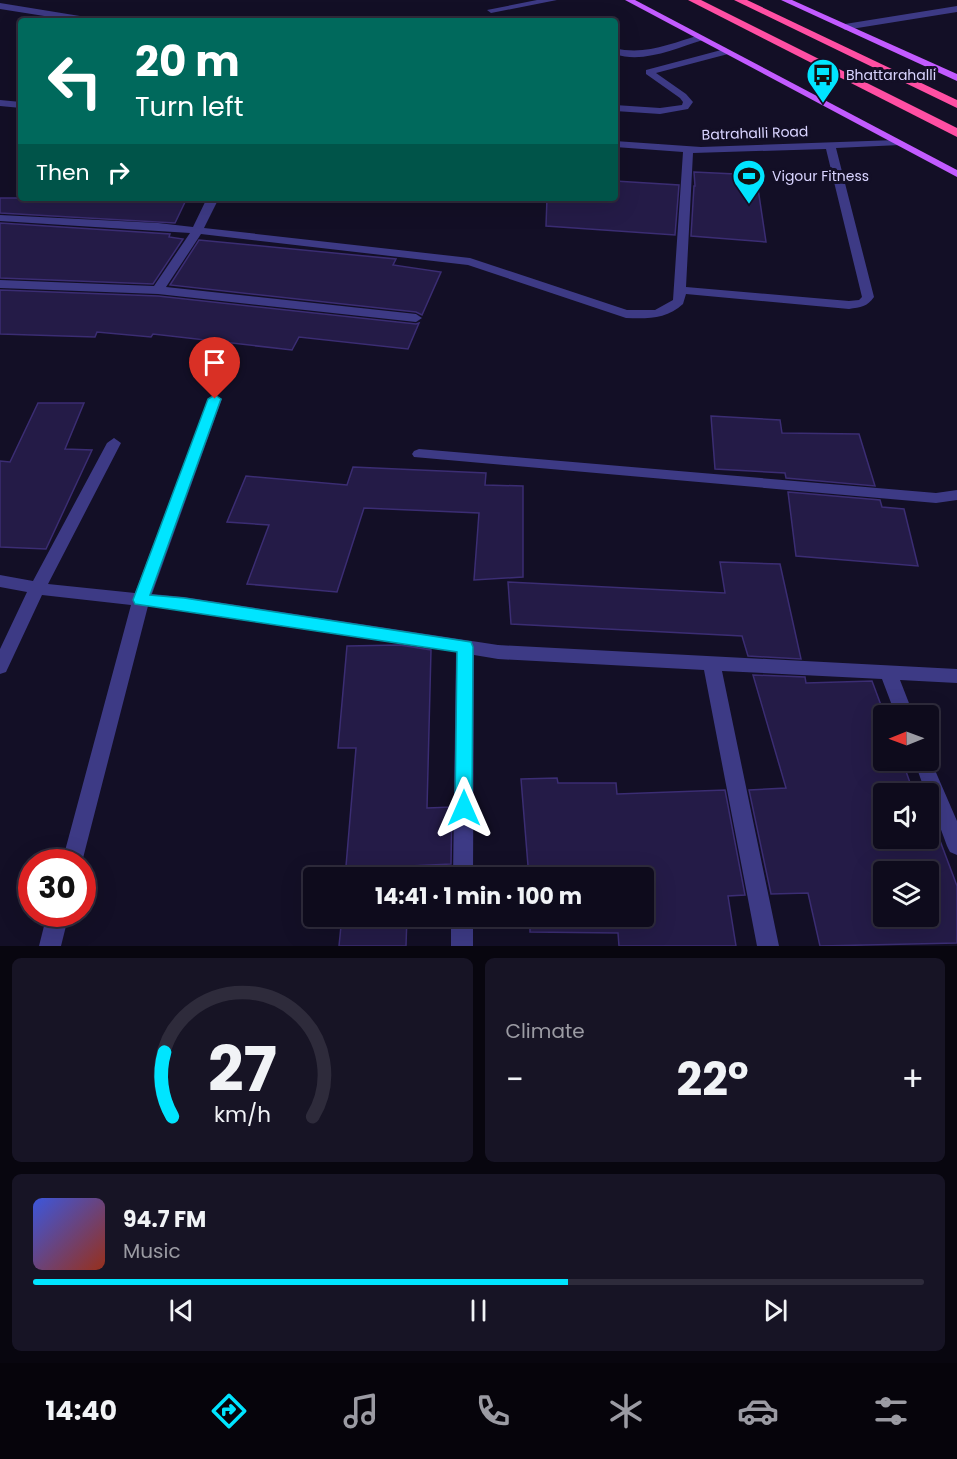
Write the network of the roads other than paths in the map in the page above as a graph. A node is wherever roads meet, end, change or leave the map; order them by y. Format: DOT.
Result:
graph roads {
  1 [pos="553,0"];
  2 [pos="628,0"];
  3 [pos="693,0"];
  4 [pos="739,0"];
  5 [pos="785,0"];
  6 [pos="0,6"];
  7 [pos="957,9"];
  8 [pos="491,10"];
  9 [pos="74,18"];
  10 [pos="845,27"];
  11 [pos="700,38"];
  12 [pos="725,52"];
  13 [pos="619,53"];
  14 [pos="649,72"];
  15 [pos="956,77"];
  16 [pos="0,103"];
  17 [pos="957,104"];
  18 [pos="18,105"];
  19 [pos="618,108"];
  20 [pos="957,133"];
  21 [pos="896,143"];
  22 [pos="618,144"];
  23 [pos="830,145"];
  24 [pos="688,149"];
  25 [pos="957,174"];
  26 [pos="212,201"];
  27 [pos="0,218"];
  28 [pos="197,231"];
  29 [pos="0,284"];
  30 [pos="158,290"];
  31 [pos="679,290"];
  32 [pos="416,318"];
  33 [pos="215,399"];
  34 [pos="114,443"];
  35 [pos="419,454"];
  36 [pos="957,495"];
  37 [pos="0,581"];
  38 [pos="37,589"];
  39 [pos="141,600"];
  40 [pos="465,647"];
  41 [pos="712,663"];
  42 [pos="0,667"];
  43 [pos="888,672"];
  44 [pos="957,676"];
  45 [pos="901,705"];
  46 [pos="927,771"];
  47 [pos="957,846"];
  48 [pos="75,849"];
  49 [pos="463,867"];
  50 [pos="55,927"];
  51 [pos="462,927"];
  52 [pos="50,946"];
  53 [pos="462,946"];
  54 [pos="768,946"];
  1 -- 8 [label="street"];
  2 -- 11 [label="main road"];
  3 -- 20 [label="highway"];
  4 -- 17 [label="highway"];
  5 -- 10 [label="main road"];
  6 -- 9 [label="street"];
  7 -- 10 [label="street"];
  10 -- 15 [label="main road"];
  11 -- 12 [label="main road"];
  11 -- 13 [label="street"];
  12 -- 14 [label="street"];
  12 -- 21 [label="main road"];
  13 -- 14 [label="street"];
  14 -- 19 [label="street"];
  16 -- 18 [label="street"];
  21 -- 23 [label="street, Batrahalli Road"];
  21 -- 25 [label="main road"];
  22 -- 24 [label="street, Batrahalli Road"];
  23 -- 24 [label="street, Batrahalli Road"];
  23 -- 31 [label="street"];
  24 -- 31 [label="street"];
  26 -- 28 [label="street"];
  27 -- 28 [label="street"];
  28 -- 30 [label="street"];
  28 -- 31 [label="street"];
  29 -- 30 [label="street"];
  30 -- 32 [label="street"];
  33 -- 39 [label="street"];
  34 -- 38 [label="street"];
  35 -- 36 [label="street"];
  37 -- 38 [label="street"];
  38 -- 39 [label="street"];
  38 -- 42 [label="street"];
  39 -- 40 [label="street"];
  39 -- 48 [label="street"];
  40 -- 41 [label="street"];
  40 -- 49 [label="street"];
  41 -- 43 [label="street"];
  41 -- 54 [label="street"];
  43 -- 44 [label="street"];
  43 -- 45 [label="street"];
  46 -- 47 [label="street"];
  50 -- 52 [label="street"];
  51 -- 53 [label="street"];
}
